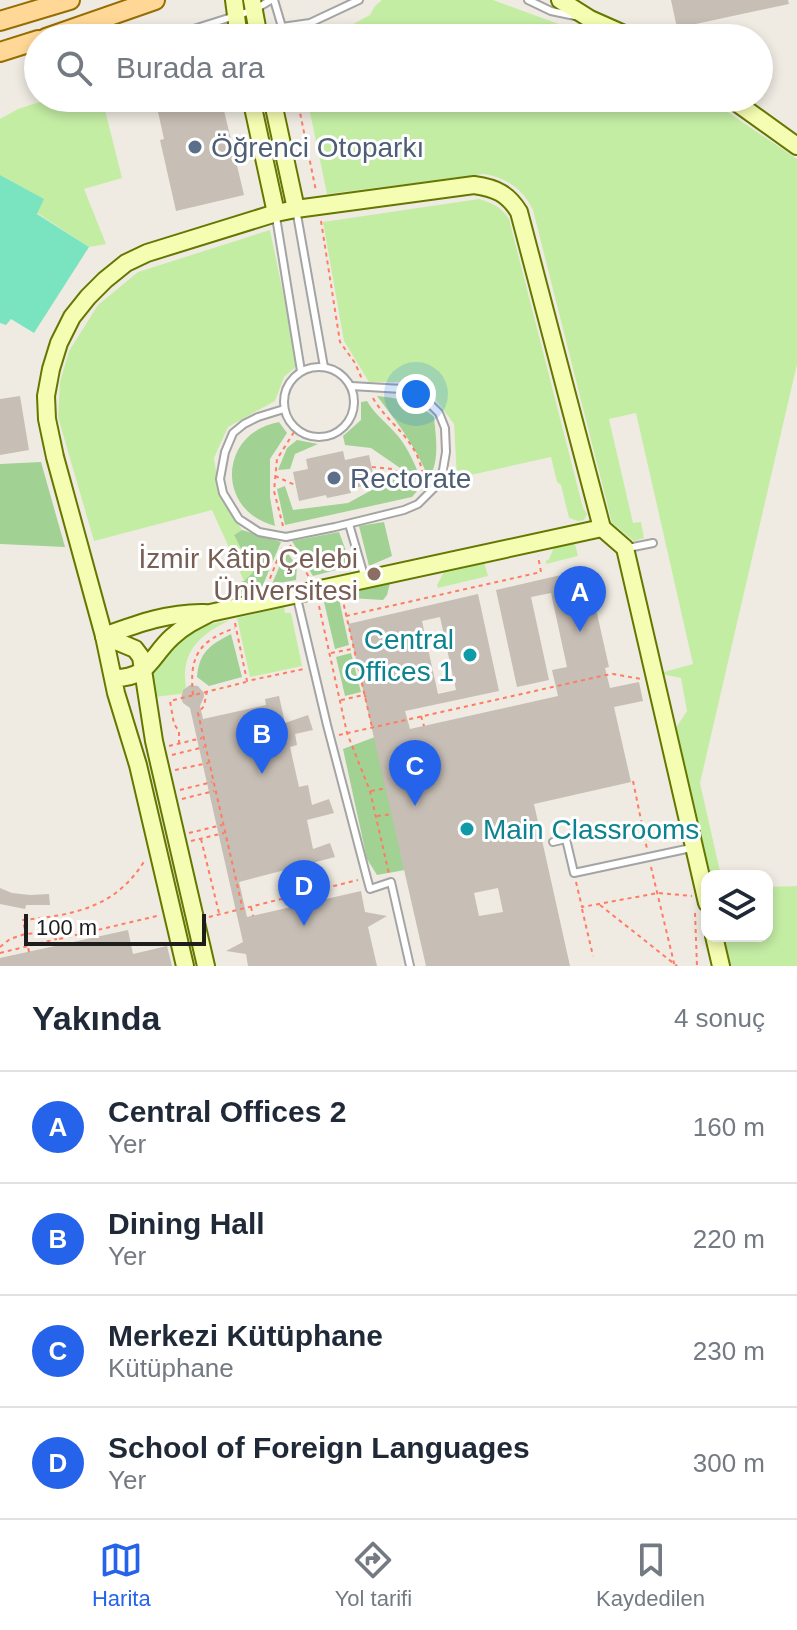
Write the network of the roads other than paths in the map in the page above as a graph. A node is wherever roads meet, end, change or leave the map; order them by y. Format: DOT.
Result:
graph roads {
  1 [pos="70,0"];
  2 [pos="155,0"];
  3 [pos="272,0"];
  4 [pos="359,0"];
  5 [pos="528,0"];
  6 [pos="560,0"];
  7 [pos="578,0"];
  8 [pos="253,5"];
  9 [pos="235,8"];
  10 [pos="590,19"];
  11 [pos="0,21"];
  12 [pos="86,24"];
  13 [pos="198,24"];
  14 [pos="281,24"];
  15 [pos="303,24"];
  16 [pos="601,24"];
  17 [pos="24,44"];
  18 [pos="0,52"];
  19 [pos="254,112"];
  20 [pos="275,112"];
  21 [pos="750,112"];
  22 [pos="797,146"];
  23 [pos="296,209"];
  24 [pos="276,213"];
  25 [pos="324,367"];
  26 [pos="301,371"];
  27 [pos="351,386"];
  28 [pos="284,409"];
  29 [pos="349,524"];
  30 [pos="602,528"];
  31 [pos="653,543"];
  32 [pos="625,548"];
  33 [pos="365,579"];
  34 [pos="296,594"];
  35 [pos="210,613"];
  36 [pos="104,636"];
  37 [pos="143,671"];
  38 [pos="113,678"];
  39 [pos="553,842"];
  40 [pos="695,847"];
  41 [pos="700,899"];
  42 [pos="715,942"];
  43 [pos="185,966"];
  44 [pos="206,966"];
  45 [pos="410,966"];
  46 [pos="721,966"];
  1 -- 11 [label="main road"];
  2 -- 12 [label="main road"];
  3 -- 8 [label="lane"];
  3 -- 14 [label="lane"];
  4 -- 15 [label="lane"];
  5 -- 10 [label="lane"];
  6 -- 10 [label="street"];
  7 -- 10 [label="street"];
  8 -- 9 [label="lane"];
  9 -- 13 [label="lane"];
  10 -- 16 [label="street"];
  17 -- 18 [label="main road"];
  19 -- 24 [label="street"];
  20 -- 23 [label="street"];
  21 -- 22 [label="street"];
  23 -- 24 [label="street"];
  23 -- 25 [label="lane"];
  23 -- 30 [label="street"];
  24 -- 26 [label="lane"];
  24 -- 36 [label="street"];
  25 -- 26 [label="lane"];
  25 -- 27 [label="lane"];
  26 -- 28 [label="lane"];
  27 -- 28 [label="lane"];
  27 -- 29 [label="lane"];
  28 -- 29 [label="lane"];
  29 -- 33 [label="lane"];
  30 -- 32 [label="street"];
  30 -- 33 [label="street"];
  31 -- 32 [label="lane"];
  32 -- 40 [label="street"];
  33 -- 34 [label="street"];
  34 -- 35 [label="street"];
  34 -- 45 [label="lane"];
  35 -- 36 [label="street"];
  35 -- 37 [label="street"];
  36 -- 37 [label="street"];
  36 -- 38 [label="street"];
  37 -- 38 [label="street"];
  37 -- 44 [label="street"];
  38 -- 43 [label="street"];
  39 -- 40 [label="lane"];
  40 -- 41 [label="street"];
  42 -- 46 [label="street"];
}
